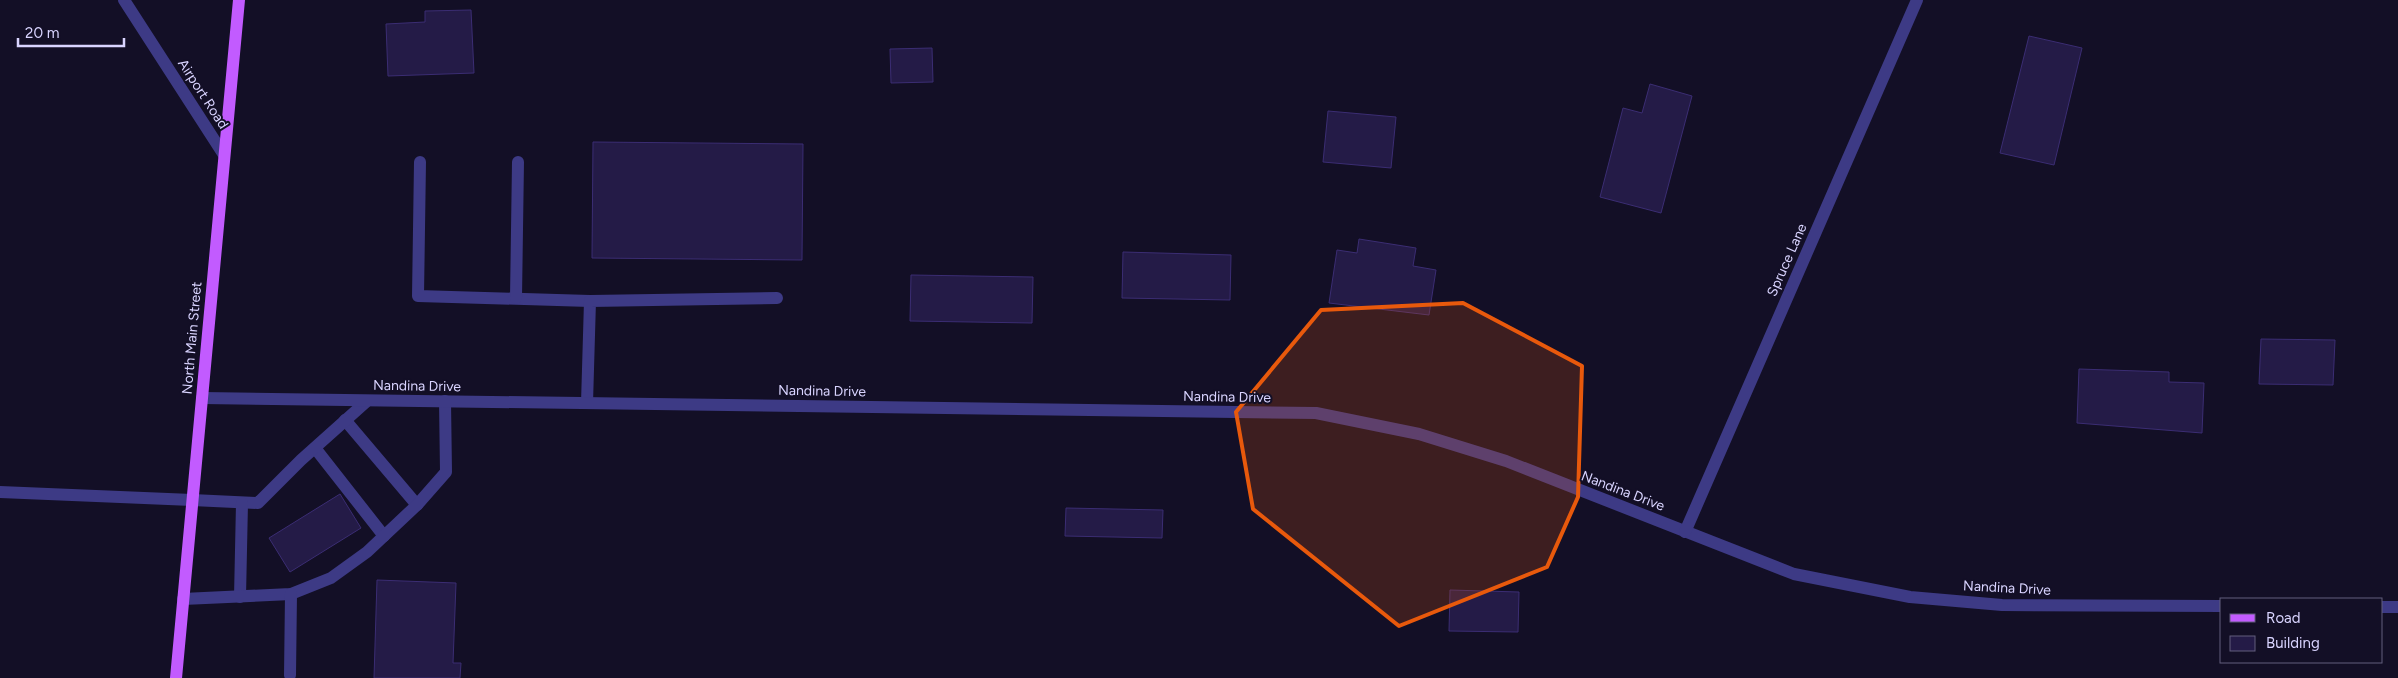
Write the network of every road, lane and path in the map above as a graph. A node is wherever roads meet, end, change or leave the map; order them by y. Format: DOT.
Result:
graph roads {
  1 [pos="124,0"];
  2 [pos="239,0"];
  3 [pos="1917,0"];
  4 [pos="224,155"];
  5 [pos="420,162"];
  6 [pos="518,162"];
  7 [pos="516,298"];
  8 [pos="777,298"];
  9 [pos="590,301"];
  10 [pos="202,398"];
  11 [pos="366,401"];
  12 [pos="445,401"];
  13 [pos="587,403"];
  14 [pos="345,420"];
  15 [pos="315,448"];
  16 [pos="0,492"];
  17 [pos="192,500"];
  18 [pos="242,503"];
  19 [pos="417,505"];
  20 [pos="1685,532"];
  21 [pos="384,536"];
  22 [pos="292,594"];
  23 [pos="240,597"];
  24 [pos="183,599"];
  25 [pos="2220,606"];
  26 [pos="2383,607"];
  27 [pos="2398,607"];
  28 [pos="290,675"];
  29 [pos="176,678"];
  1 -- 4 [label="street, Airport Road"];
  2 -- 4 [label="main road, North Main Street"];
  3 -- 20 [label="street, Spruce Lane"];
  4 -- 10 [label="main road, North Main Street"];
  5 -- 7 [label="street"];
  6 -- 7 [label="street"];
  7 -- 9 [label="street"];
  8 -- 9 [label="street"];
  9 -- 13 [label="street"];
  10 -- 11 [label="street, Nandina Drive"];
  10 -- 17 [label="main road, North Main Street"];
  11 -- 12 [label="street, Nandina Drive"];
  11 -- 14 [label="street"];
  12 -- 13 [label="street, Nandina Drive"];
  12 -- 19 [label="street"];
  13 -- 20 [label="street, Nandina Drive"];
  14 -- 15 [label="street"];
  14 -- 19 [label="street"];
  15 -- 18 [label="street"];
  15 -- 21 [label="street"];
  16 -- 17 [label="street"];
  17 -- 18 [label="street"];
  17 -- 24 [label="main road, North Main Street"];
  18 -- 23 [label="street"];
  19 -- 21 [label="street"];
  20 -- 25 [label="street, Nandina Drive"];
  21 -- 22 [label="street"];
  22 -- 23 [label="street"];
  22 -- 28 [label="street"];
  23 -- 24 [label="street"];
  24 -- 29 [label="main road, North Main Street"];
  26 -- 27 [label="street"];
}
